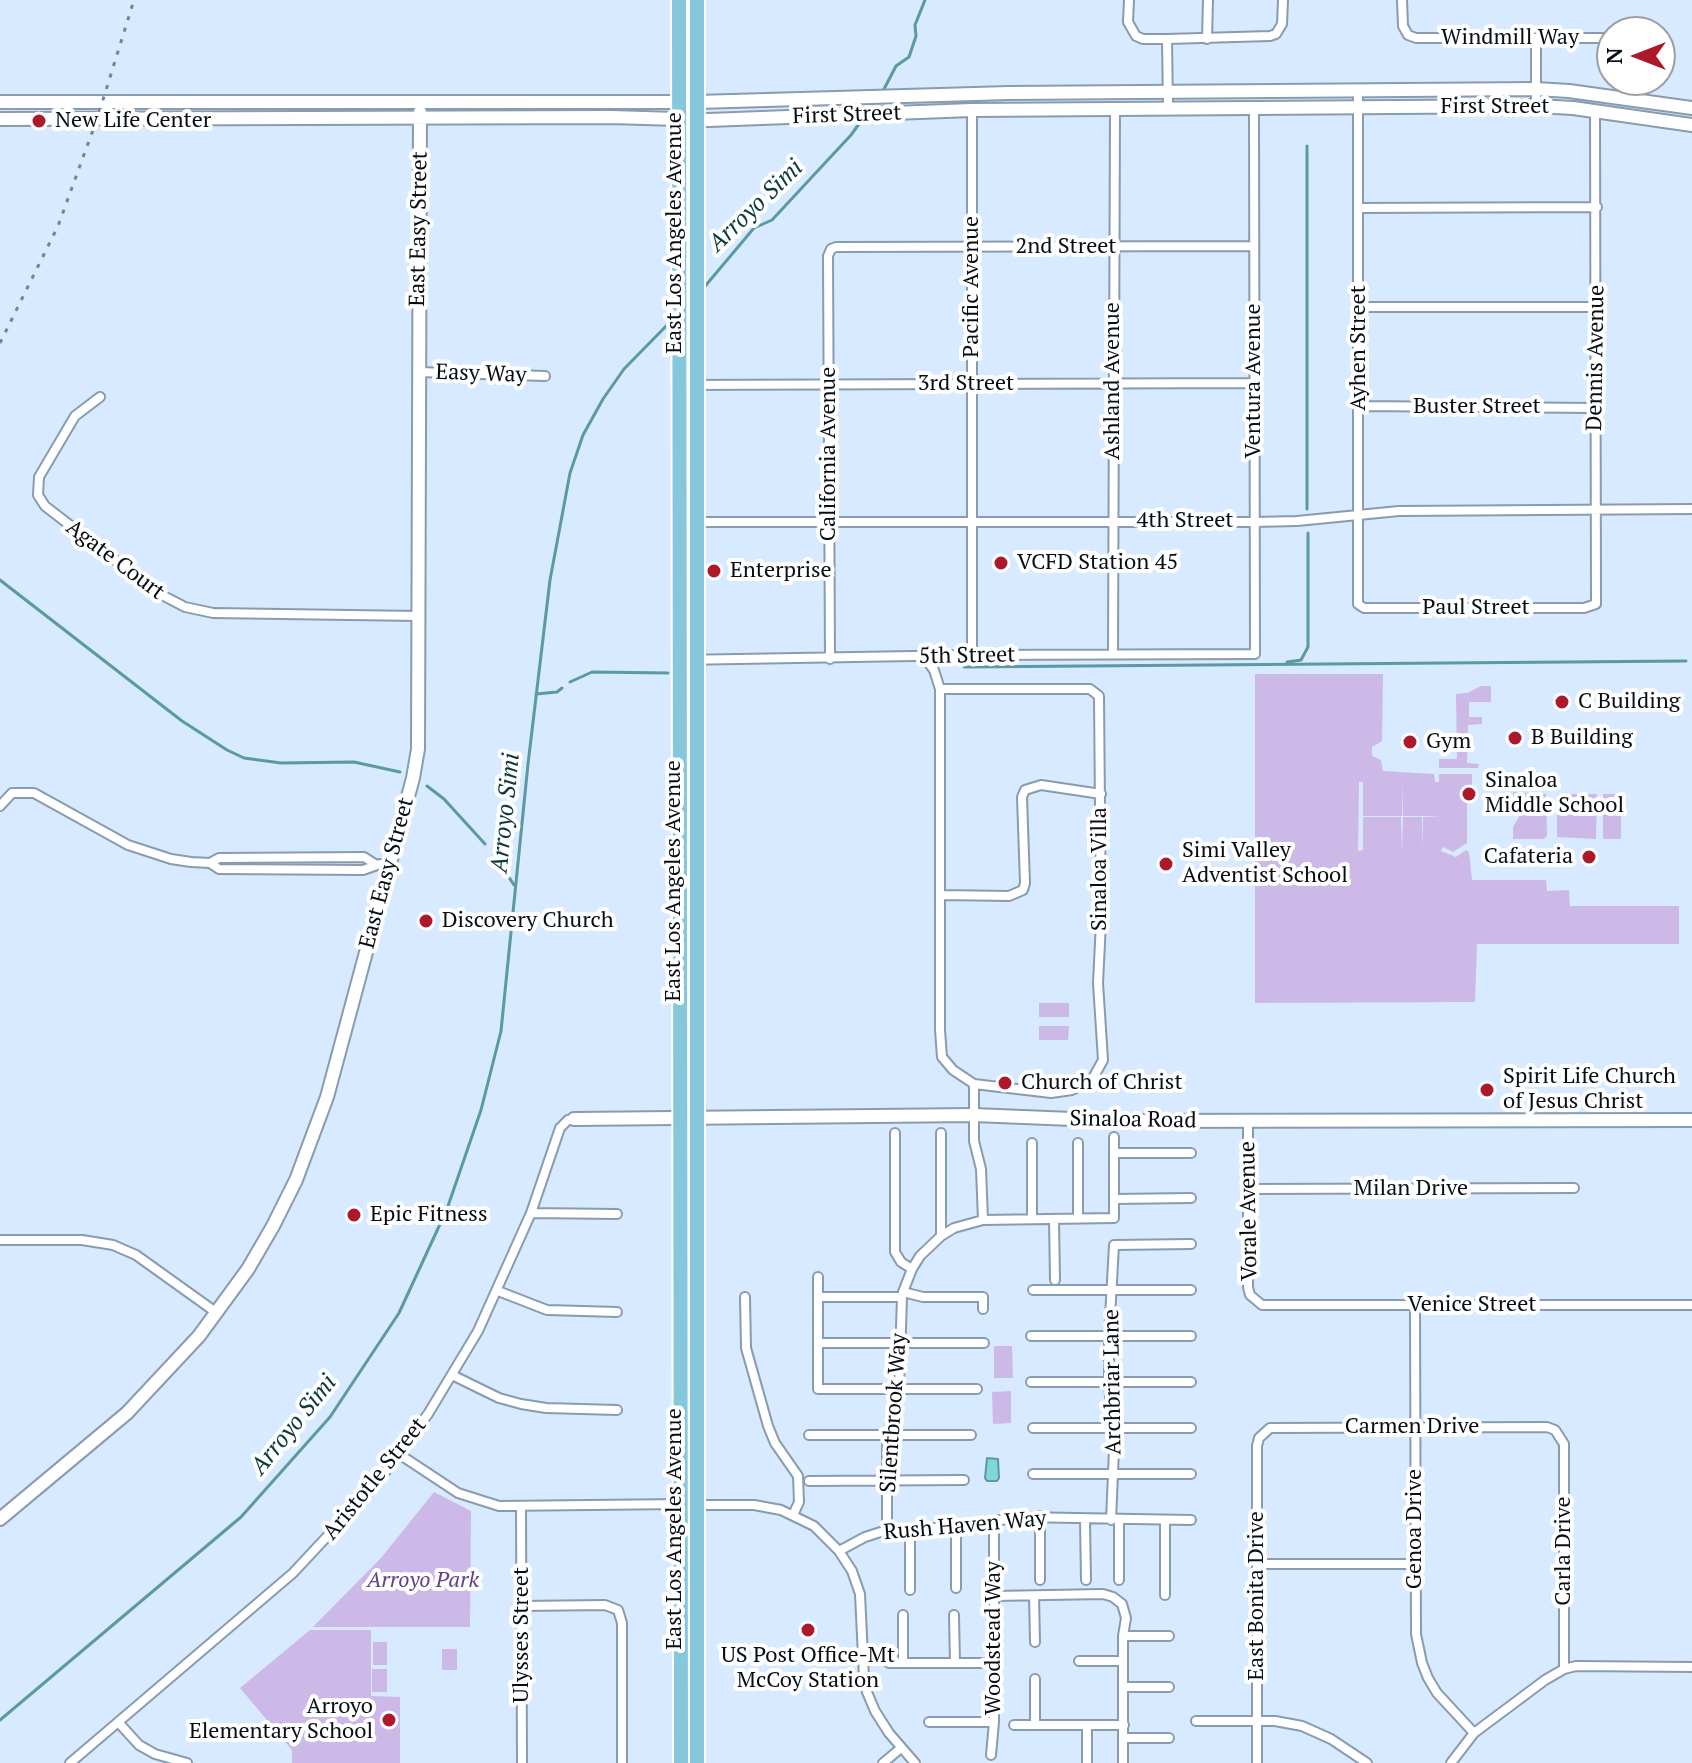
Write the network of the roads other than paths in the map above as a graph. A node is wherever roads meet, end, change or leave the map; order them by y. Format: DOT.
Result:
graph roads {
  1 [pos="679,0"];
  2 [pos="697,0"];
  3 [pos="1129,0"];
  4 [pos="1208,0"];
  5 [pos="1283,0"];
  6 [pos="1402,0"];
  7 [pos="1536,38"];
  8 [pos="1596,38"];
  9 [pos="1167,39"];
  10 [pos="1207,39"];
  11 [pos="1536,89"];
  12 [pos="1358,91"];
  13 [pos="1167,92"];
  14 [pos="420,101"];
  15 [pos="0,102"];
  16 [pos="679,102"];
  17 [pos="697,102"];
  18 [pos="1536,106"];
  19 [pos="1168,107"];
  20 [pos="1254,107"];
  21 [pos="1358,107"];
  22 [pos="1115,108"];
  23 [pos="1692,108"];
  24 [pos="972,110"];
  25 [pos="1595,111"];
  26 [pos="679,118"];
  27 [pos="0,119"];
  28 [pos="420,119"];
  29 [pos="696,119"];
  30 [pos="1692,125"];
  31 [pos="1597,207"];
  32 [pos="1358,208"];
  33 [pos="1254,246"];
  34 [pos="1114,247"];
  35 [pos="972,248"];
  36 [pos="831,249"];
  37 [pos="1359,307"];
  38 [pos="1597,307"];
  39 [pos="418,372"];
  40 [pos="545,376"];
  41 [pos="1253,383"];
  42 [pos="696,384"];
  43 [pos="829,384"];
  44 [pos="973,384"];
  45 [pos="1113,384"];
  46 [pos="678,385"];
  47 [pos="100,397"];
  48 [pos="1359,406"];
  49 [pos="1595,408"];
  50 [pos="1596,509"];
  51 [pos="1692,509"];
  52 [pos="1358,516"];
  53 [pos="1112,521"];
  54 [pos="678,522"];
  55 [pos="696,522"];
  56 [pos="830,522"];
  57 [pos="974,522"];
  58 [pos="1254,522"];
  59 [pos="1358,604"];
  60 [pos="1596,604"];
  61 [pos="418,616"];
  62 [pos="1113,654"];
  63 [pos="1255,654"];
  64 [pos="972,655"];
  65 [pos="924,657"];
  66 [pos="830,659"];
  67 [pos="679,660"];
  68 [pos="697,660"];
  69 [pos="940,689"];
  70 [pos="1101,794"];
  71 [pos="0,806"];
  72 [pos="273,857"];
  73 [pos="210,863"];
  74 [pos="382,864"];
  75 [pos="274,869"];
  76 [pos="941,895"];
  77 [pos="974,1084"];
  78 [pos="974,1113"];
  79 [pos="679,1118"];
  80 [pos="696,1118"];
  81 [pos="574,1119"];
  82 [pos="1692,1120"];
  83 [pos="1248,1121"];
  84 [pos="895,1133"];
  85 [pos="941,1133"];
  86 [pos="1114,1137"];
  87 [pos="1032,1143"];
  88 [pos="1078,1143"];
  89 [pos="1114,1153"];
  90 [pos="1191,1153"];
  91 [pos="1574,1188"];
  92 [pos="1248,1189"];
  93 [pos="1191,1198"];
  94 [pos="1114,1199"];
  95 [pos="531,1213"];
  96 [pos="617,1214"];
  97 [pos="1032,1219"];
  98 [pos="1054,1219"];
  99 [pos="1078,1219"];
  100 [pos="983,1220"];
  101 [pos="941,1236"];
  102 [pos="0,1240"];
  103 [pos="1191,1244"];
  104 [pos="912,1269"];
  105 [pos="818,1277"];
  106 [pos="1055,1280"];
  107 [pos="1033,1290"];
  108 [pos="1113,1290"];
  109 [pos="1191,1290"];
  110 [pos="498,1291"];
  111 [pos="902,1295"];
  112 [pos="745,1297"];
  113 [pos="818,1297"];
  114 [pos="1254,1299"];
  115 [pos="1692,1305"];
  116 [pos="1415,1306"];
  117 [pos="983,1309"];
  118 [pos="617,1312"];
  119 [pos="217,1313"];
  120 [pos="1031,1336"];
  121 [pos="1109,1336"];
  122 [pos="1191,1336"];
  123 [pos="818,1343"];
  124 [pos="900,1343"];
  125 [pos="984,1343"];
  126 [pos="452,1375"];
  127 [pos="1031,1382"];
  128 [pos="1109,1382"];
  129 [pos="1191,1382"];
  130 [pos="899,1389"];
  131 [pos="977,1389"];
  132 [pos="617,1410"];
  133 [pos="1415,1426"];
  134 [pos="1033,1428"];
  135 [pos="1112,1428"];
  136 [pos="1191,1428"];
  137 [pos="1264,1432"];
  138 [pos="1560,1434"];
  139 [pos="809,1435"];
  140 [pos="888,1435"];
  141 [pos="971,1435"];
  142 [pos="399,1454"];
  143 [pos="1033,1474"];
  144 [pos="1115,1474"];
  145 [pos="1191,1474"];
  146 [pos="887,1480"];
  147 [pos="964,1480"];
  148 [pos="809,1481"];
  149 [pos="681,1504"];
  150 [pos="697,1505"];
  151 [pos="521,1507"];
  152 [pos="793,1515"];
  153 [pos="1040,1516"];
  154 [pos="0,1519"];
  155 [pos="1085,1520"];
  156 [pos="1115,1520"];
  157 [pos="1165,1520"];
  158 [pos="1191,1520"];
  159 [pos="994,1522"];
  160 [pos="956,1527"];
  161 [pos="910,1528"];
  162 [pos="887,1530"];
  163 [pos="839,1551"];
  164 [pos="1257,1564"];
  165 [pos="1415,1564"];
  166 [pos="1040,1580"];
  167 [pos="1086,1580"];
  168 [pos="1119,1580"];
  169 [pos="956,1588"];
  170 [pos="910,1590"];
  171 [pos="1165,1595"];
  172 [pos="994,1596"];
  173 [pos="1034,1596"];
  174 [pos="522,1606"];
  175 [pos="903,1615"];
  176 [pos="954,1615"];
  177 [pos="1123,1636"];
  178 [pos="1169,1636"];
  179 [pos="1035,1642"];
  180 [pos="1079,1661"];
  181 [pos="1123,1661"];
  182 [pos="889,1663"];
  183 [pos="903,1663"];
  184 [pos="955,1663"];
  185 [pos="994,1663"];
  186 [pos="1692,1667"];
  187 [pos="1564,1669"];
  188 [pos="1035,1679"];
  189 [pos="1124,1687"];
  190 [pos="1169,1687"];
  191 [pos="1196,1721"];
  192 [pos="1257,1721"];
  193 [pos="118,1722"];
  194 [pos="929,1722"];
  195 [pos="994,1722"];
  196 [pos="1014,1725"];
  197 [pos="1035,1725"];
  198 [pos="1087,1725"];
  199 [pos="1124,1725"];
  200 [pos="1474,1733"];
  201 [pos="1124,1738"];
  202 [pos="1169,1738"];
  203 [pos="901,1748"];
  204 [pos="991,1755"];
  205 [pos="70,1763"];
  206 [pos="187,1763"];
  207 [pos="522,1763"];
  208 [pos="622,1763"];
  209 [pos="681,1763"];
  210 [pos="697,1763"];
  211 [pos="883,1763"];
  212 [pos="915,1763"];
  213 [pos="1087,1763"];
  214 [pos="1123,1763"];
  215 [pos="1257,1763"];
  216 [pos="1367,1763"];
  217 [pos="1451,1763"];
  1 -- 16 [label="main road, East Los Angeles Avenue"];
  2 -- 17 [label="main road, East Los Angeles Avenue"];
  3 -- 9 [label="street"];
  4 -- 10 [label="street"];
  5 -- 10 [label="street"];
  6 -- 7 [label="street, Windmill Way"];
  7 -- 8 [label="street, Windmill Way"];
  7 -- 11 [label="street"];
  9 -- 10 [label="street"];
  9 -- 13 [label="street"];
  11 -- 12 [label="main road, First Street"];
  11 -- 18 [label="street"];
  11 -- 23 [label="main road, First Street"];
  12 -- 13 [label="main road, First Street"];
  12 -- 21 [label="street, Ayhen Street"];
  13 -- 17 [label="main road, First Street"];
  13 -- 19 [label="street"];
  14 -- 15 [label="main road, First Street"];
  14 -- 16 [label="main road, First Street"];
  14 -- 28 [label="main road, East Easy Street"];
  16 -- 17 [label="main road, First Street"];
  16 -- 26 [label="main road, East Los Angeles Avenue"];
  17 -- 29 [label="main road, East Los Angeles Avenue"];
  18 -- 21 [label="main road, First Street"];
  18 -- 25 [label="main road, First Street"];
  19 -- 20 [label="main road, First Street"];
  19 -- 22 [label="main road, First Street"];
  20 -- 21 [label="main road, First Street"];
  20 -- 33 [label="street, Ventura Avenue"];
  21 -- 32 [label="street, Ayhen Street"];
  22 -- 24 [label="main road, First Street"];
  22 -- 34 [label="street, Ashland Avenue"];
  24 -- 29 [label="main road, First Street"];
  24 -- 35 [label="street, Pacific Avenue"];
  25 -- 30 [label="main road, First Street"];
  25 -- 31 [label="street, Dennis Avenue"];
  26 -- 28 [label="main road, First Street"];
  26 -- 29 [label="main road, First Street"];
  26 -- 46 [label="main road, East Los Angeles Avenue"];
  27 -- 28 [label="main road, First Street"];
  28 -- 39 [label="main road, East Easy Street"];
  29 -- 42 [label="main road, East Los Angeles Avenue"];
  31 -- 32 [label="street"];
  31 -- 38 [label="street, Dennis Avenue"];
  32 -- 37 [label="street, Ayhen Street"];
  33 -- 34 [label="street, 2nd Street"];
  33 -- 41 [label="street, Ventura Avenue"];
  34 -- 35 [label="street, 2nd Street"];
  34 -- 45 [label="street, Ashland Avenue"];
  35 -- 36 [label="street, 2nd Street"];
  35 -- 44 [label="street, Pacific Avenue"];
  36 -- 43 [label="street, California Avenue"];
  37 -- 38 [label="street"];
  37 -- 48 [label="street, Ayhen Street"];
  38 -- 49 [label="street, Dennis Avenue"];
  39 -- 40 [label="street, Easy Way"];
  39 -- 61 [label="main road, East Easy Street"];
  41 -- 45 [label="street, 3rd Street"];
  41 -- 58 [label="street, Ventura Avenue"];
  42 -- 43 [label="street, 3rd Street"];
  42 -- 46 [label="street, 3rd Street"];
  42 -- 55 [label="main road, East Los Angeles Avenue"];
  43 -- 44 [label="street, 3rd Street"];
  43 -- 56 [label="street, California Avenue"];
  44 -- 45 [label="street, 3rd Street"];
  44 -- 57 [label="street, Pacific Avenue"];
  45 -- 53 [label="street, Ashland Avenue"];
  46 -- 54 [label="main road, East Los Angeles Avenue"];
  47 -- 61 [label="street, Agate Court"];
  48 -- 49 [label="street, Buster Street"];
  48 -- 52 [label="street, Ayhen Street"];
  49 -- 50 [label="street, Dennis Avenue"];
  50 -- 51 [label="street, 4th Street"];
  50 -- 52 [label="street, 4th Street"];
  50 -- 60 [label="street, Dennis Avenue"];
  52 -- 58 [label="street, 4th Street"];
  52 -- 59 [label="street, Ayhen Street"];
  53 -- 57 [label="street, 4th Street"];
  53 -- 58 [label="street, 4th Street"];
  53 -- 62 [label="street, Ashland Avenue"];
  54 -- 55 [label="street, 4th Street"];
  54 -- 67 [label="main road, East Los Angeles Avenue"];
  55 -- 56 [label="street, 4th Street"];
  55 -- 68 [label="main road, East Los Angeles Avenue"];
  56 -- 57 [label="street, 4th Street"];
  56 -- 66 [label="street, California Avenue"];
  57 -- 64 [label="street, Pacific Avenue"];
  58 -- 63 [label="street, Ventura Avenue"];
  59 -- 60 [label="street, Paul Street"];
  61 -- 74 [label="main road, East Easy Street"];
  62 -- 63 [label="street, 5th Street"];
  62 -- 64 [label="street, 5th Street"];
  64 -- 65 [label="street, 5th Street"];
  65 -- 66 [label="street, 5th Street"];
  65 -- 69 [label="street"];
  66 -- 68 [label="street, 5th Street"];
  67 -- 68 [label="street, 5th Street"];
  67 -- 79 [label="main road, East Los Angeles Avenue"];
  68 -- 80 [label="main road, East Los Angeles Avenue"];
  69 -- 70 [label="street, Sinaloa Villa"];
  69 -- 76 [label="street"];
  70 -- 76 [label="street"];
  70 -- 77 [label="street, Sinaloa Villa"];
  71 -- 73 [label="street"];
  72 -- 73 [label="street"];
  72 -- 74 [label="street"];
  72 -- 75 [label="street"];
  73 -- 75 [label="street"];
  74 -- 75 [label="street"];
  74 -- 119 [label="main road, East Easy Street"];
  76 -- 77 [label="street"];
  77 -- 78 [label="street"];
  78 -- 80 [label="main road, Sinaloa Road"];
  78 -- 83 [label="main road, Sinaloa Road"];
  78 -- 100 [label="street"];
  79 -- 80 [label="main road, Sinaloa Road"];
  79 -- 81 [label="main road, Sinaloa Road"];
  79 -- 149 [label="main road, East Los Angeles Avenue"];
  80 -- 150 [label="main road, East Los Angeles Avenue"];
  81 -- 95 [label="street, Aristotle Street"];
  82 -- 83 [label="main road, Sinaloa Road"];
  83 -- 92 [label="street, Vorale Avenue"];
  84 -- 104 [label="street"];
  85 -- 101 [label="street"];
  86 -- 89 [label="street"];
  87 -- 97 [label="street"];
  88 -- 99 [label="street"];
  89 -- 90 [label="street"];
  89 -- 94 [label="street"];
  91 -- 92 [label="street, Milan Drive"];
  92 -- 114 [label="street, Vorale Avenue"];
  93 -- 94 [label="street"];
  94 -- 99 [label="street, Silentbrook Way"];
  95 -- 96 [label="street"];
  95 -- 110 [label="street, Aristotle Street"];
  97 -- 98 [label="street, Silentbrook Way"];
  97 -- 100 [label="street, Silentbrook Way"];
  98 -- 99 [label="street, Silentbrook Way"];
  98 -- 106 [label="street"];
  100 -- 101 [label="street, Silentbrook Way"];
  101 -- 104 [label="street, Silentbrook Way"];
  102 -- 119 [label="street"];
  103 -- 108 [label="street, Archbriar Lane"];
  104 -- 111 [label="street, Silentbrook Way"];
  105 -- 113 [label="street"];
  107 -- 108 [label="street"];
  108 -- 109 [label="street"];
  108 -- 121 [label="street, Archbriar Lane"];
  110 -- 118 [label="street"];
  110 -- 126 [label="street, Aristotle Street"];
  111 -- 113 [label="street"];
  111 -- 117 [label="street"];
  111 -- 124 [label="street, Silentbrook Way"];
  112 -- 152 [label="street"];
  113 -- 123 [label="street"];
  114 -- 116 [label="street, Venice Street"];
  115 -- 116 [label="street, Venice Street"];
  116 -- 133 [label="street, Genoa Drive"];
  119 -- 154 [label="main road, East Easy Street"];
  120 -- 121 [label="street"];
  121 -- 122 [label="street"];
  121 -- 128 [label="street, Archbriar Lane"];
  123 -- 124 [label="street"];
  123 -- 130 [label="street"];
  124 -- 125 [label="street"];
  124 -- 130 [label="street, Silentbrook Way"];
  126 -- 132 [label="street"];
  126 -- 142 [label="street, Aristotle Street"];
  127 -- 128 [label="street"];
  128 -- 129 [label="street"];
  128 -- 135 [label="street, Archbriar Lane"];
  130 -- 131 [label="street"];
  130 -- 140 [label="street, Silentbrook Way"];
  133 -- 137 [label="street, Carmen Drive"];
  133 -- 138 [label="street, Carmen Drive"];
  133 -- 165 [label="street, Genoa Drive"];
  134 -- 135 [label="street"];
  135 -- 136 [label="street"];
  135 -- 144 [label="street, Archbriar Lane"];
  137 -- 164 [label="street, East Bonita Drive"];
  138 -- 187 [label="street, Carla Drive"];
  139 -- 140 [label="street"];
  140 -- 141 [label="street"];
  140 -- 146 [label="street, Silentbrook Way"];
  142 -- 151 [label="street"];
  142 -- 193 [label="street, Aristotle Street"];
  143 -- 144 [label="street"];
  144 -- 145 [label="street"];
  144 -- 156 [label="street, Archbriar Lane"];
  146 -- 147 [label="street"];
  146 -- 148 [label="street"];
  146 -- 162 [label="street, Silentbrook Way"];
  149 -- 150 [label="street"];
  149 -- 151 [label="street"];
  149 -- 209 [label="main road, East Los Angeles Avenue"];
  150 -- 152 [label="street"];
  150 -- 210 [label="main road, East Los Angeles Avenue"];
  151 -- 174 [label="street, Ulysses Street"];
  152 -- 163 [label="street"];
  153 -- 155 [label="street, Rush Haven Way"];
  153 -- 159 [label="street, Rush Haven Way"];
  153 -- 166 [label="street"];
  155 -- 156 [label="street, Rush Haven Way"];
  155 -- 167 [label="street"];
  156 -- 157 [label="street, Rush Haven Way"];
  156 -- 168 [label="street, Archbriar Lane"];
  157 -- 158 [label="street, Rush Haven Way"];
  157 -- 171 [label="street"];
  159 -- 160 [label="street, Rush Haven Way"];
  159 -- 172 [label="street, Woodstead Way"];
  160 -- 161 [label="street, Rush Haven Way"];
  160 -- 169 [label="street"];
  161 -- 162 [label="street, Rush Haven Way"];
  161 -- 170 [label="street"];
  162 -- 163 [label="street, Rush Haven Way"];
  163 -- 203 [label="street"];
  164 -- 165 [label="street"];
  164 -- 192 [label="street, East Bonita Drive"];
  165 -- 200 [label="street, Genoa Drive"];
  172 -- 173 [label="street"];
  172 -- 185 [label="street, Woodstead Way"];
  173 -- 177 [label="street"];
  173 -- 179 [label="street"];
  174 -- 207 [label="street, Ulysses Street"];
  174 -- 208 [label="street"];
  175 -- 183 [label="street"];
  176 -- 184 [label="street"];
  177 -- 178 [label="street"];
  177 -- 181 [label="street"];
  180 -- 181 [label="street"];
  181 -- 189 [label="street"];
  182 -- 183 [label="street"];
  183 -- 184 [label="street"];
  184 -- 185 [label="street"];
  185 -- 195 [label="street, Woodstead Way"];
  186 -- 187 [label="street"];
  187 -- 200 [label="street"];
  188 -- 197 [label="street"];
  189 -- 190 [label="street"];
  189 -- 199 [label="street"];
  191 -- 192 [label="street"];
  192 -- 215 [label="street, East Bonita Drive"];
  192 -- 216 [label="street"];
  193 -- 205 [label="street, Aristotle Street"];
  193 -- 206 [label="street"];
  194 -- 195 [label="street"];
  195 -- 204 [label="street, Woodstead Way"];
  196 -- 197 [label="street"];
  197 -- 198 [label="street"];
  198 -- 199 [label="street"];
  198 -- 213 [label="street"];
  199 -- 201 [label="street"];
  200 -- 217 [label="street"];
  201 -- 202 [label="street"];
  201 -- 214 [label="street"];
  203 -- 211 [label="street"];
  203 -- 212 [label="street"];
}
